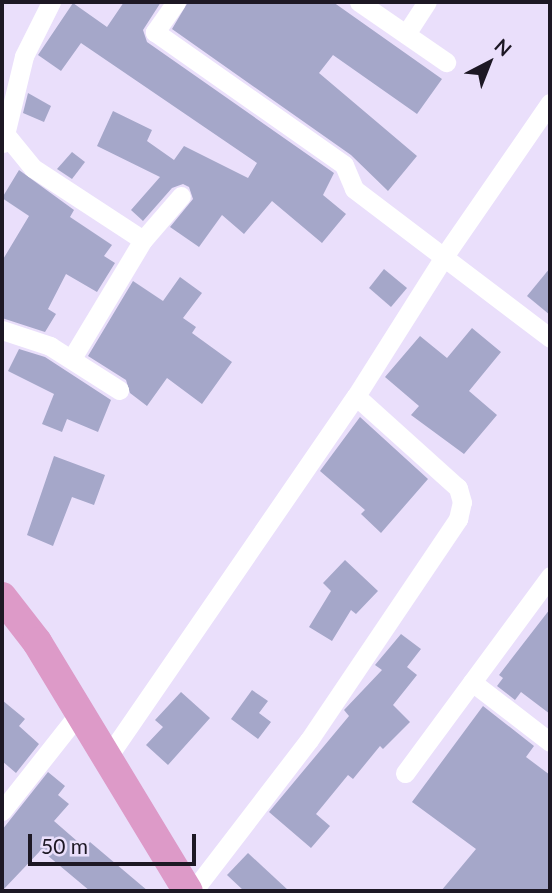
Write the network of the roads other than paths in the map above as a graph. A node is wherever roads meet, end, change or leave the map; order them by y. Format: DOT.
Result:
graph roads {
  1 [pos="51,2"];
  2 [pos="176,2"];
  3 [pos="359,2"];
  4 [pos="427,2"];
  5 [pos="406,34"];
  6 [pos="446,62"];
  7 [pos="550,103"];
  8 [pos="3,136"];
  9 [pos="181,196"];
  10 [pos="143,240"];
  11 [pos="445,255"];
  12 [pos="2,330"];
  13 [pos="550,338"];
  14 [pos="72,358"];
  15 [pos="119,390"];
  16 [pos="356,396"];
  17 [pos="550,576"];
  18 [pos="2,597"];
  19 [pos="472,682"];
  20 [pos="79,713"];
  21 [pos="550,742"];
  22 [pos="107,758"];
  23 [pos="405,773"];
  24 [pos="2,811"];
  25 [pos="190,891"];
  1 -- 8 [label="street"];
  2 -- 11 [label="street"];
  3 -- 5 [label="street"];
  4 -- 5 [label="street"];
  5 -- 6 [label="street"];
  7 -- 11 [label="street"];
  8 -- 10 [label="street"];
  9 -- 10 [label="street"];
  10 -- 14 [label="street"];
  11 -- 13 [label="street"];
  11 -- 16 [label="street"];
  12 -- 14 [label="street"];
  14 -- 15 [label="street"];
  16 -- 22 [label="street"];
  16 -- 25 [label="street"];
  17 -- 19 [label="street"];
  18 -- 20 [label="main road"];
  19 -- 21 [label="street"];
  19 -- 23 [label="street"];
  20 -- 22 [label="main road"];
  20 -- 24 [label="street"];
  22 -- 25 [label="main road"];
}
